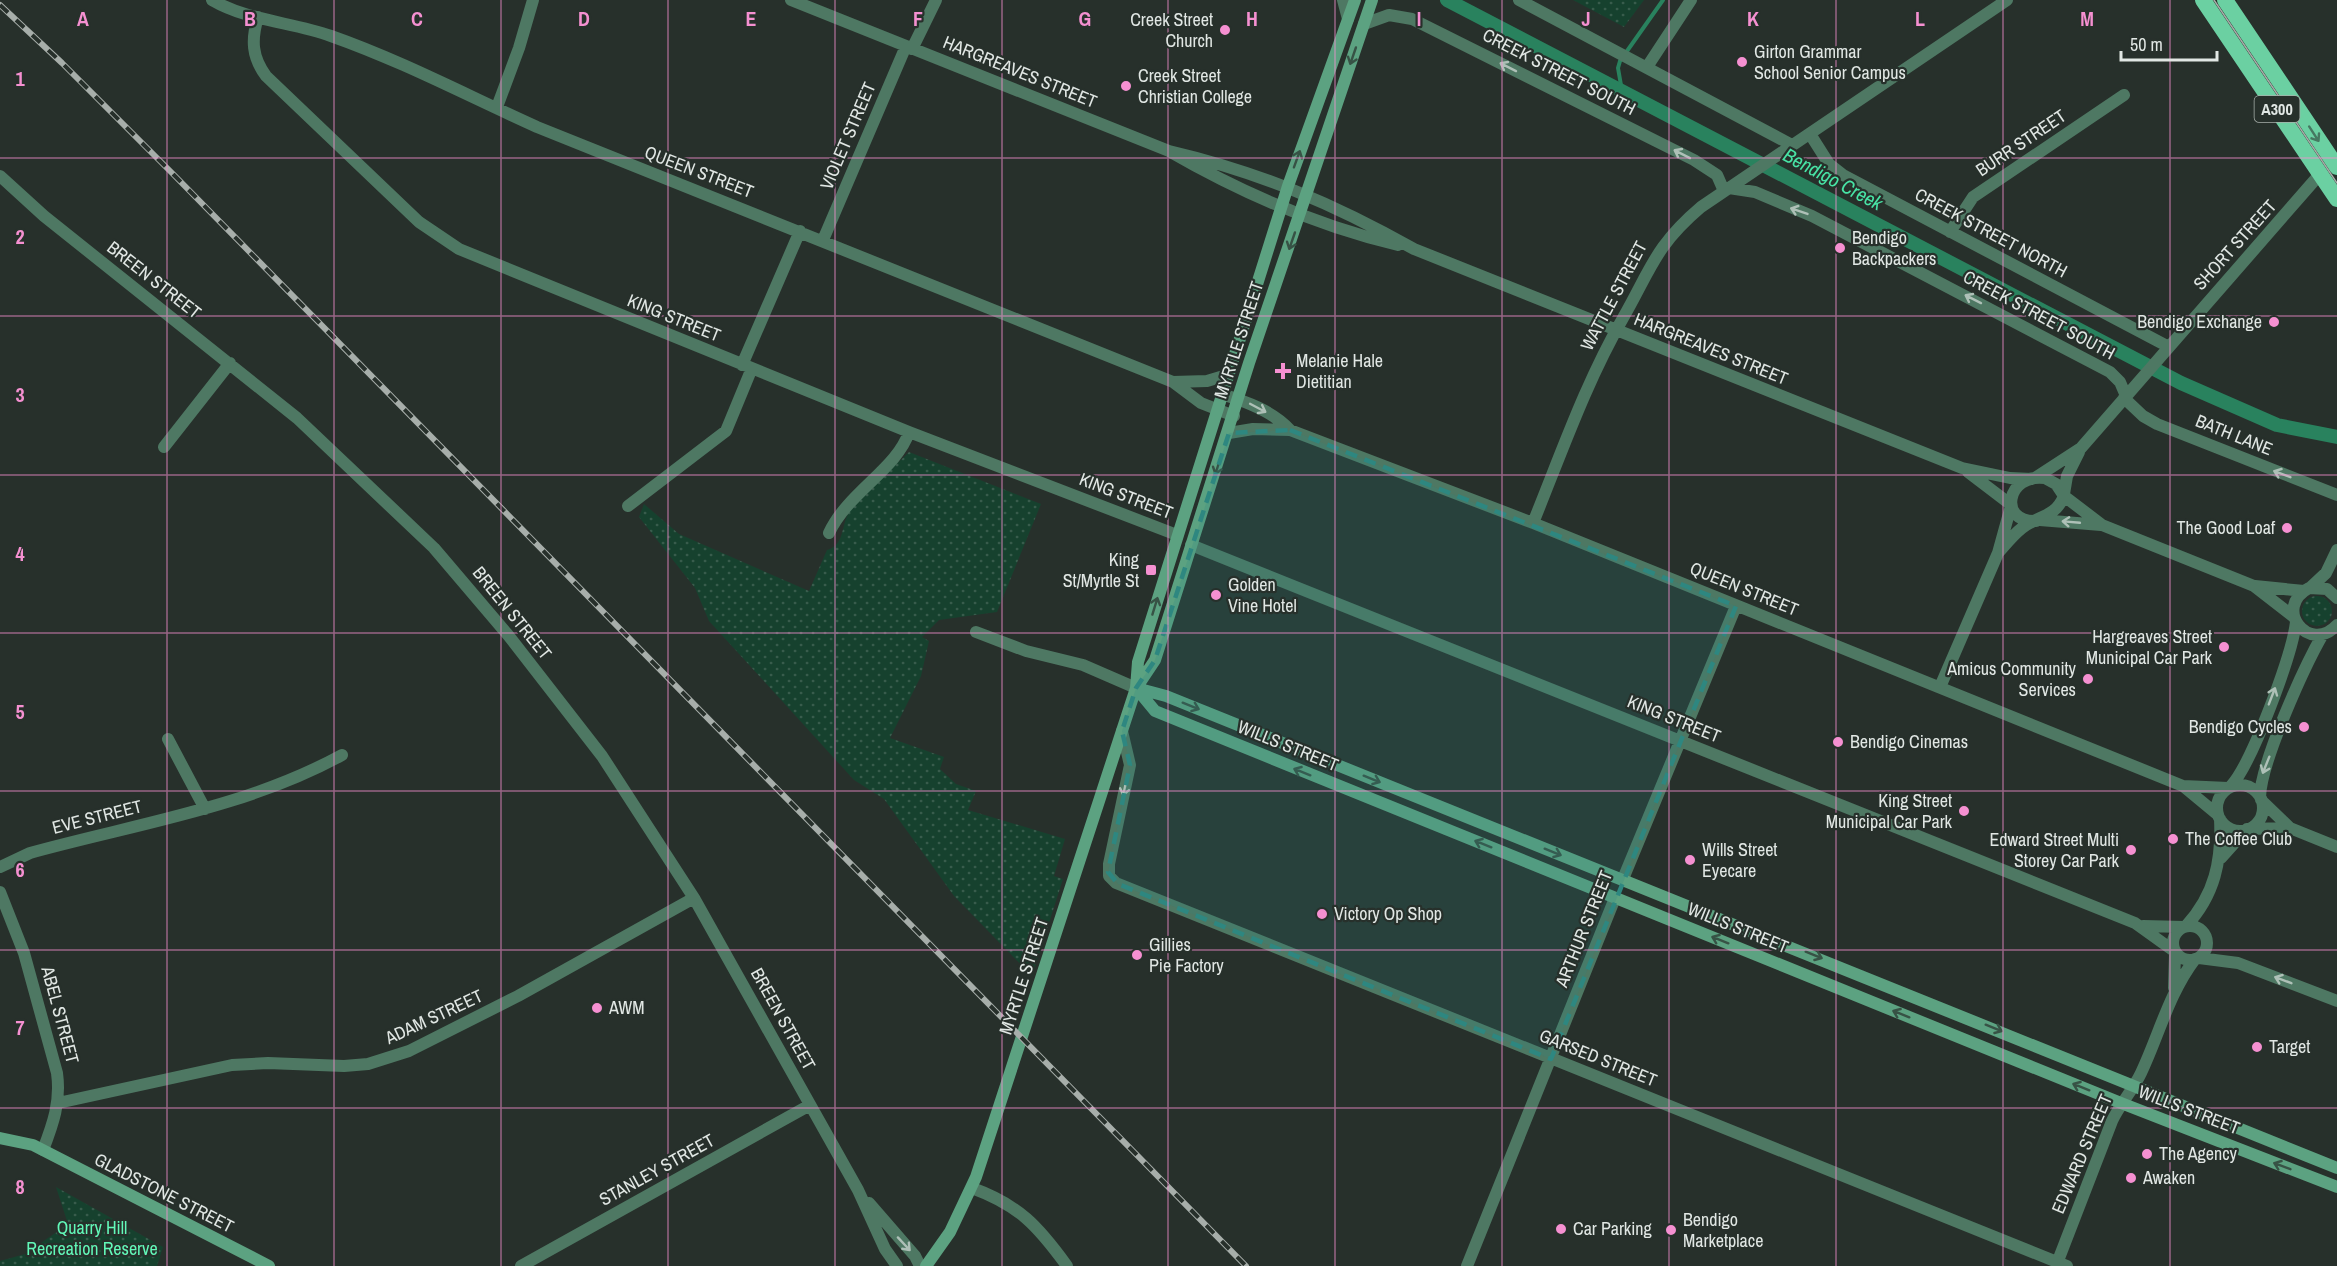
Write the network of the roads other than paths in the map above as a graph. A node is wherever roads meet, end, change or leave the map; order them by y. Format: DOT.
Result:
graph roads {
  1 [pos="212,0"];
  2 [pos="533,0"];
  3 [pos="791,0"];
  4 [pos="936,0"];
  5 [pos="1343,0"];
  6 [pos="1354,0"];
  7 [pos="1371,0"];
  8 [pos="1519,0"];
  9 [pos="1691,0"];
  10 [pos="2007,0"];
  11 [pos="2204,0"];
  12 [pos="2225,0"];
  13 [pos="258,17"];
  14 [pos="1348,19"];
  15 [pos="1364,24"];
  16 [pos="909,47"];
  17 [pos="1647,67"];
  18 [pos="2124,95"];
  19 [pos="496,107"];
  20 [pos="1810,134"];
  21 [pos="1792,145"];
  22 [pos="1169,151"];
  23 [pos="2335,160"];
  24 [pos="2320,174"];
  25 [pos="0,176"];
  26 [pos="1288,186"];
  27 [pos="1727,189"];
  28 [pos="1307,194"];
  29 [pos="2337,199"];
  30 [pos="1282,206"];
  31 [pos="1301,214"];
  32 [pos="800,231"];
  33 [pos="1950,232"];
  34 [pos="823,240"];
  35 [pos="1414,249"];
  36 [pos="1615,330"];
  37 [pos="2166,351"];
  38 [pos="230,363"];
  39 [pos="747,366"];
  40 [pos="1227,375"];
  41 [pos="1173,382"];
  42 [pos="1221,394"];
  43 [pos="2125,397"];
  44 [pos="1238,399"];
  45 [pos="1216,409"];
  46 [pos="1234,416"];
  47 [pos="1290,430"];
  48 [pos="909,432"];
  49 [pos="1229,433"];
  50 [pos="164,447"];
  51 [pos="2080,448"];
  52 [pos="1962,468"];
  53 [pos="2034,478"];
  54 [pos="2064,495"];
  55 [pos="2337,495"];
  56 [pos="2011,505"];
  57 [pos="628,506"];
  58 [pos="2038,520"];
  59 [pos="1533,523"];
  60 [pos="2102,525"];
  61 [pos="829,533"];
  62 [pos="1177,535"];
  63 [pos="1191,545"];
  64 [pos="2337,550"];
  65 [pos="1998,553"];
  66 [pos="2254,586"];
  67 [pos="2307,590"];
  68 [pos="2337,598"];
  69 [pos="1736,606"];
  70 [pos="2295,620"];
  71 [pos="2331,631"];
  72 [pos="976,632"];
  73 [pos="1940,687"];
  74 [pos="1136,688"];
  75 [pos="1122,731"];
  76 [pos="168,739"];
  77 [pos="1680,741"];
  78 [pos="342,755"];
  79 [pos="2183,786"];
  80 [pos="2230,787"];
  81 [pos="2261,798"];
  82 [pos="205,809"];
  83 [pos="2219,817"];
  84 [pos="2290,828"];
  85 [pos="2248,829"];
  86 [pos="2337,847"];
  87 [pos="2221,858"];
  88 [pos="0,867"];
  89 [pos="1623,879"];
  90 [pos="0,892"];
  91 [pos="694,898"];
  92 [pos="1615,898"];
  93 [pos="2204,904"];
  94 [pos="2143,926"];
  95 [pos="2185,927"];
  96 [pos="2205,934"];
  97 [pos="2174,952"];
  98 [pos="2197,958"];
  99 [pos="2174,992"];
  100 [pos="2337,1001"];
  101 [pos="1551,1059"];
  102 [pos="2134,1085"];
  103 [pos="58,1103"];
  104 [pos="2121,1103"];
  105 [pos="810,1105"];
  106 [pos="2185,1107"];
  107 [pos="2178,1125"];
  108 [pos="0,1138"];
  109 [pos="43,1150"];
  110 [pos="2337,1168"];
  111 [pos="2337,1187"];
  112 [pos="972,1188"];
  113 [pos="858,1190"];
  114 [pos="2060,1265"];
  115 [pos="269,1266"];
  116 [pos="521,1266"];
  117 [pos="897,1266"];
  118 [pos="920,1266"];
  119 [pos="926,1266"];
  120 [pos="1067,1266"];
  121 [pos="1467,1266"];
  1 -- 13 [label="street, QUEEN STREET"];
  2 -- 19 [label="street"];
  3 -- 16 [label="street, HARGREAVES STREET"];
  4 -- 16 [label="street, VIOLET STREET"];
  5 -- 14 [label="street"];
  6 -- 14 [label="main road, MYRTLE STREET"];
  7 -- 15 [label="main road, MYRTLE STREET"];
  8 -- 17 [label="street"];
  9 -- 17 [label="street"];
  10 -- 20 [label="street, WATTLE STREET"];
  11 -- 24 [label="highway, A300"];
  12 -- 23 [label="highway, A300, one-way"];
  13 -- 19 [label="street, QUEEN STREET"];
  13 -- 39 [label="street, KING STREET"];
  26 -- 14 [label="main road, MYRTLE STREET, one-way"];
  27 -- 15 [label="street, CREEK STREET SOUTH, one-way"];
  15 -- 28 [label="main road, MYRTLE STREET, one-way"];
  16 -- 22 [label="street, HARGREAVES STREET"];
  16 -- 34 [label="street, VIOLET STREET"];
  17 -- 21 [label="street"];
  18 -- 33 [label="street, BURR STREET"];
  19 -- 32 [label="street, QUEEN STREET"];
  20 -- 21 [label="street, WATTLE STREET"];
  20 -- 33 [label="street, CREEK STREET NORTH"];
  21 -- 27 [label="street, WATTLE STREET"];
  22 -- 26 [label="street, HARGREAVES STREET"];
  22 -- 30 [label="street, HARGREAVES STREET"];
  23 -- 24 [label="highway"];
  24 -- 29 [label="highway, A300"];
  24 -- 37 [label="street, SHORT STREET"];
  25 -- 38 [label="street, BREEN STREET"];
  26 -- 28 [label="street, HARGREAVES STREET"];
  26 -- 30 [label="main road, MYRTLE STREET"];
  27 -- 36 [label="street, WATTLE STREET"];
  43 -- 27 [label="street, CREEK STREET SOUTH, one-way"];
  28 -- 31 [label="main road, MYRTLE STREET"];
  28 -- 35 [label="street, HARGREAVES STREET"];
  30 -- 31 [label="street, HARGREAVES STREET"];
  30 -- 40 [label="main road, MYRTLE STREET"];
  31 -- 35 [label="street, HARGREAVES STREET"];
  31 -- 44 [label="main road, MYRTLE STREET, one-way"];
  32 -- 34 [label="street, QUEEN STREET"];
  32 -- 39 [label="street"];
  33 -- 37 [label="street, CREEK STREET NORTH"];
  34 -- 41 [label="street, QUEEN STREET"];
  35 -- 36 [label="street, HARGREAVES STREET"];
  36 -- 52 [label="street, HARGREAVES STREET"];
  36 -- 59 [label="street, WATTLE STREET"];
  37 -- 43 [label="street, SHORT STREET"];
  38 -- 50 [label="street"];
  38 -- 91 [label="street, BREEN STREET"];
  39 -- 48 [label="street, KING STREET"];
  39 -- 57 [label="street"];
  40 -- 41 [label="street, QUEEN STREET"];
  40 -- 42 [label="main road, MYRTLE STREET"];
  41 -- 45 [label="street, QUEEN STREET"];
  42 -- 44 [label="street, QUEEN STREET"];
  42 -- 45 [label="main road, MYRTLE STREET"];
  43 -- 51 [label="street, SHORT STREET"];
  55 -- 43 [label="street, BATH LANE, one-way"];
  44 -- 46 [label="main road, MYRTLE STREET"];
  44 -- 47 [label="street, QUEEN STREET, one-way"];
  45 -- 46 [label="street, QUEEN STREET"];
  45 -- 62 [label="main road, MYRTLE STREET"];
  46 -- 49 [label="main road, MYRTLE STREET"];
  47 -- 49 [label="street, QUEEN STREET"];
  47 -- 59 [label="street, QUEEN STREET"];
  48 -- 61 [label="street"];
  48 -- 62 [label="street, KING STREET"];
  49 -- 63 [label="main road, MYRTLE STREET, one-way"];
  51 -- 53 [label="street, SHORT STREET"];
  51 -- 54 [label="street, SHORT STREET"];
  52 -- 53 [label="street, HARGREAVES STREET"];
  52 -- 56 [label="street, HARGREAVES STREET"];
  53 -- 54 [label="street"];
  53 -- 56 [label="street"];
  54 -- 58 [label="street"];
  54 -- 60 [label="street"];
  56 -- 58 [label="street"];
  56 -- 65 [label="street"];
  60 -- 58 [label="street, one-way"];
  58 -- 65 [label="street"];
  59 -- 69 [label="street, QUEEN STREET"];
  60 -- 66 [label="street"];
  74 -- 62 [label="main road, MYRTLE STREET, one-way"];
  63 -- 74 [label="main road, MYRTLE STREET"];
  63 -- 77 [label="street, KING STREET"];
  64 -- 67 [label="street"];
  65 -- 73 [label="street"];
  66 -- 67 [label="street"];
  66 -- 70 [label="street"];
  67 -- 68 [label="street"];
  67 -- 70 [label="street"];
  69 -- 73 [label="street, QUEEN STREET"];
  69 -- 77 [label="street, ARTHUR STREET"];
  70 -- 71 [label="street"];
  80 -- 70 [label="street, one-way"];
  71 -- 81 [label="street, one-way"];
  72 -- 74 [label="street, WILLS STREET"];
  73 -- 79 [label="street, QUEEN STREET"];
  74 -- 75 [label="main road, MYRTLE STREET"];
  74 -- 89 [label="main road, WILLS STREET, one-way"];
  92 -- 74 [label="main road, WILLS STREET, one-way"];
  75 -- 101 [label="street, GARSED STREET, one-way"];
  75 -- 112 [label="main road, MYRTLE STREET"];
  76 -- 82 [label="street"];
  77 -- 89 [label="street, ARTHUR STREET"];
  77 -- 94 [label="street, KING STREET"];
  78 -- 82 [label="street, EVE STREET"];
  79 -- 80 [label="street, QUEEN STREET"];
  79 -- 83 [label="street, QUEEN STREET"];
  80 -- 81 [label="street"];
  80 -- 83 [label="street"];
  81 -- 84 [label="street"];
  81 -- 85 [label="street"];
  82 -- 88 [label="street, EVE STREET"];
  83 -- 85 [label="street"];
  83 -- 87 [label="street"];
  84 -- 85 [label="street"];
  84 -- 86 [label="street"];
  85 -- 87 [label="street"];
  87 -- 93 [label="street"];
  89 -- 92 [label="main road, ARTHUR STREET"];
  89 -- 102 [label="main road, WILLS STREET, one-way"];
  90 -- 103 [label="street, ABEL STREET"];
  91 -- 103 [label="street, ADAM STREET"];
  91 -- 105 [label="street, BREEN STREET"];
  92 -- 101 [label="street, ARTHUR STREET"];
  104 -- 92 [label="main road, WILLS STREET, one-way"];
  93 -- 95 [label="street"];
  93 -- 96 [label="street"];
  94 -- 95 [label="street, KING STREET"];
  94 -- 97 [label="street, KING STREET"];
  95 -- 96 [label="street"];
  95 -- 97 [label="street"];
  96 -- 98 [label="street"];
  97 -- 98 [label="street"];
  97 -- 99 [label="street, EDWARD STREET"];
  98 -- 99 [label="street, EDWARD STREET"];
  100 -- 98 [label="street, one-way"];
  99 -- 102 [label="street, EDWARD STREET"];
  101 -- 114 [label="street, GARSED STREET"];
  101 -- 121 [label="street, ARTHUR STREET"];
  102 -- 104 [label="street, EDWARD STREET"];
  102 -- 106 [label="main road, WILLS STREET"];
  103 -- 109 [label="street, ABEL STREET"];
  104 -- 107 [label="main road, WILLS STREET"];
  104 -- 114 [label="street, EDWARD STREET"];
  105 -- 113 [label="street, BREEN STREET"];
  105 -- 116 [label="street, STANLEY STREET"];
  106 -- 107 [label="main road"];
  106 -- 110 [label="main road, WILLS STREET"];
  111 -- 107 [label="main road, WILLS STREET, one-way"];
  108 -- 109 [label="main road"];
  109 -- 115 [label="main road, GLADSTONE STREET"];
  112 -- 119 [label="main road, MYRTLE STREET"];
  112 -- 120 [label="street"];
  113 -- 117 [label="street, BREEN STREET"];
  113 -- 118 [label="street, BREEN STREET, one-way"];
}
